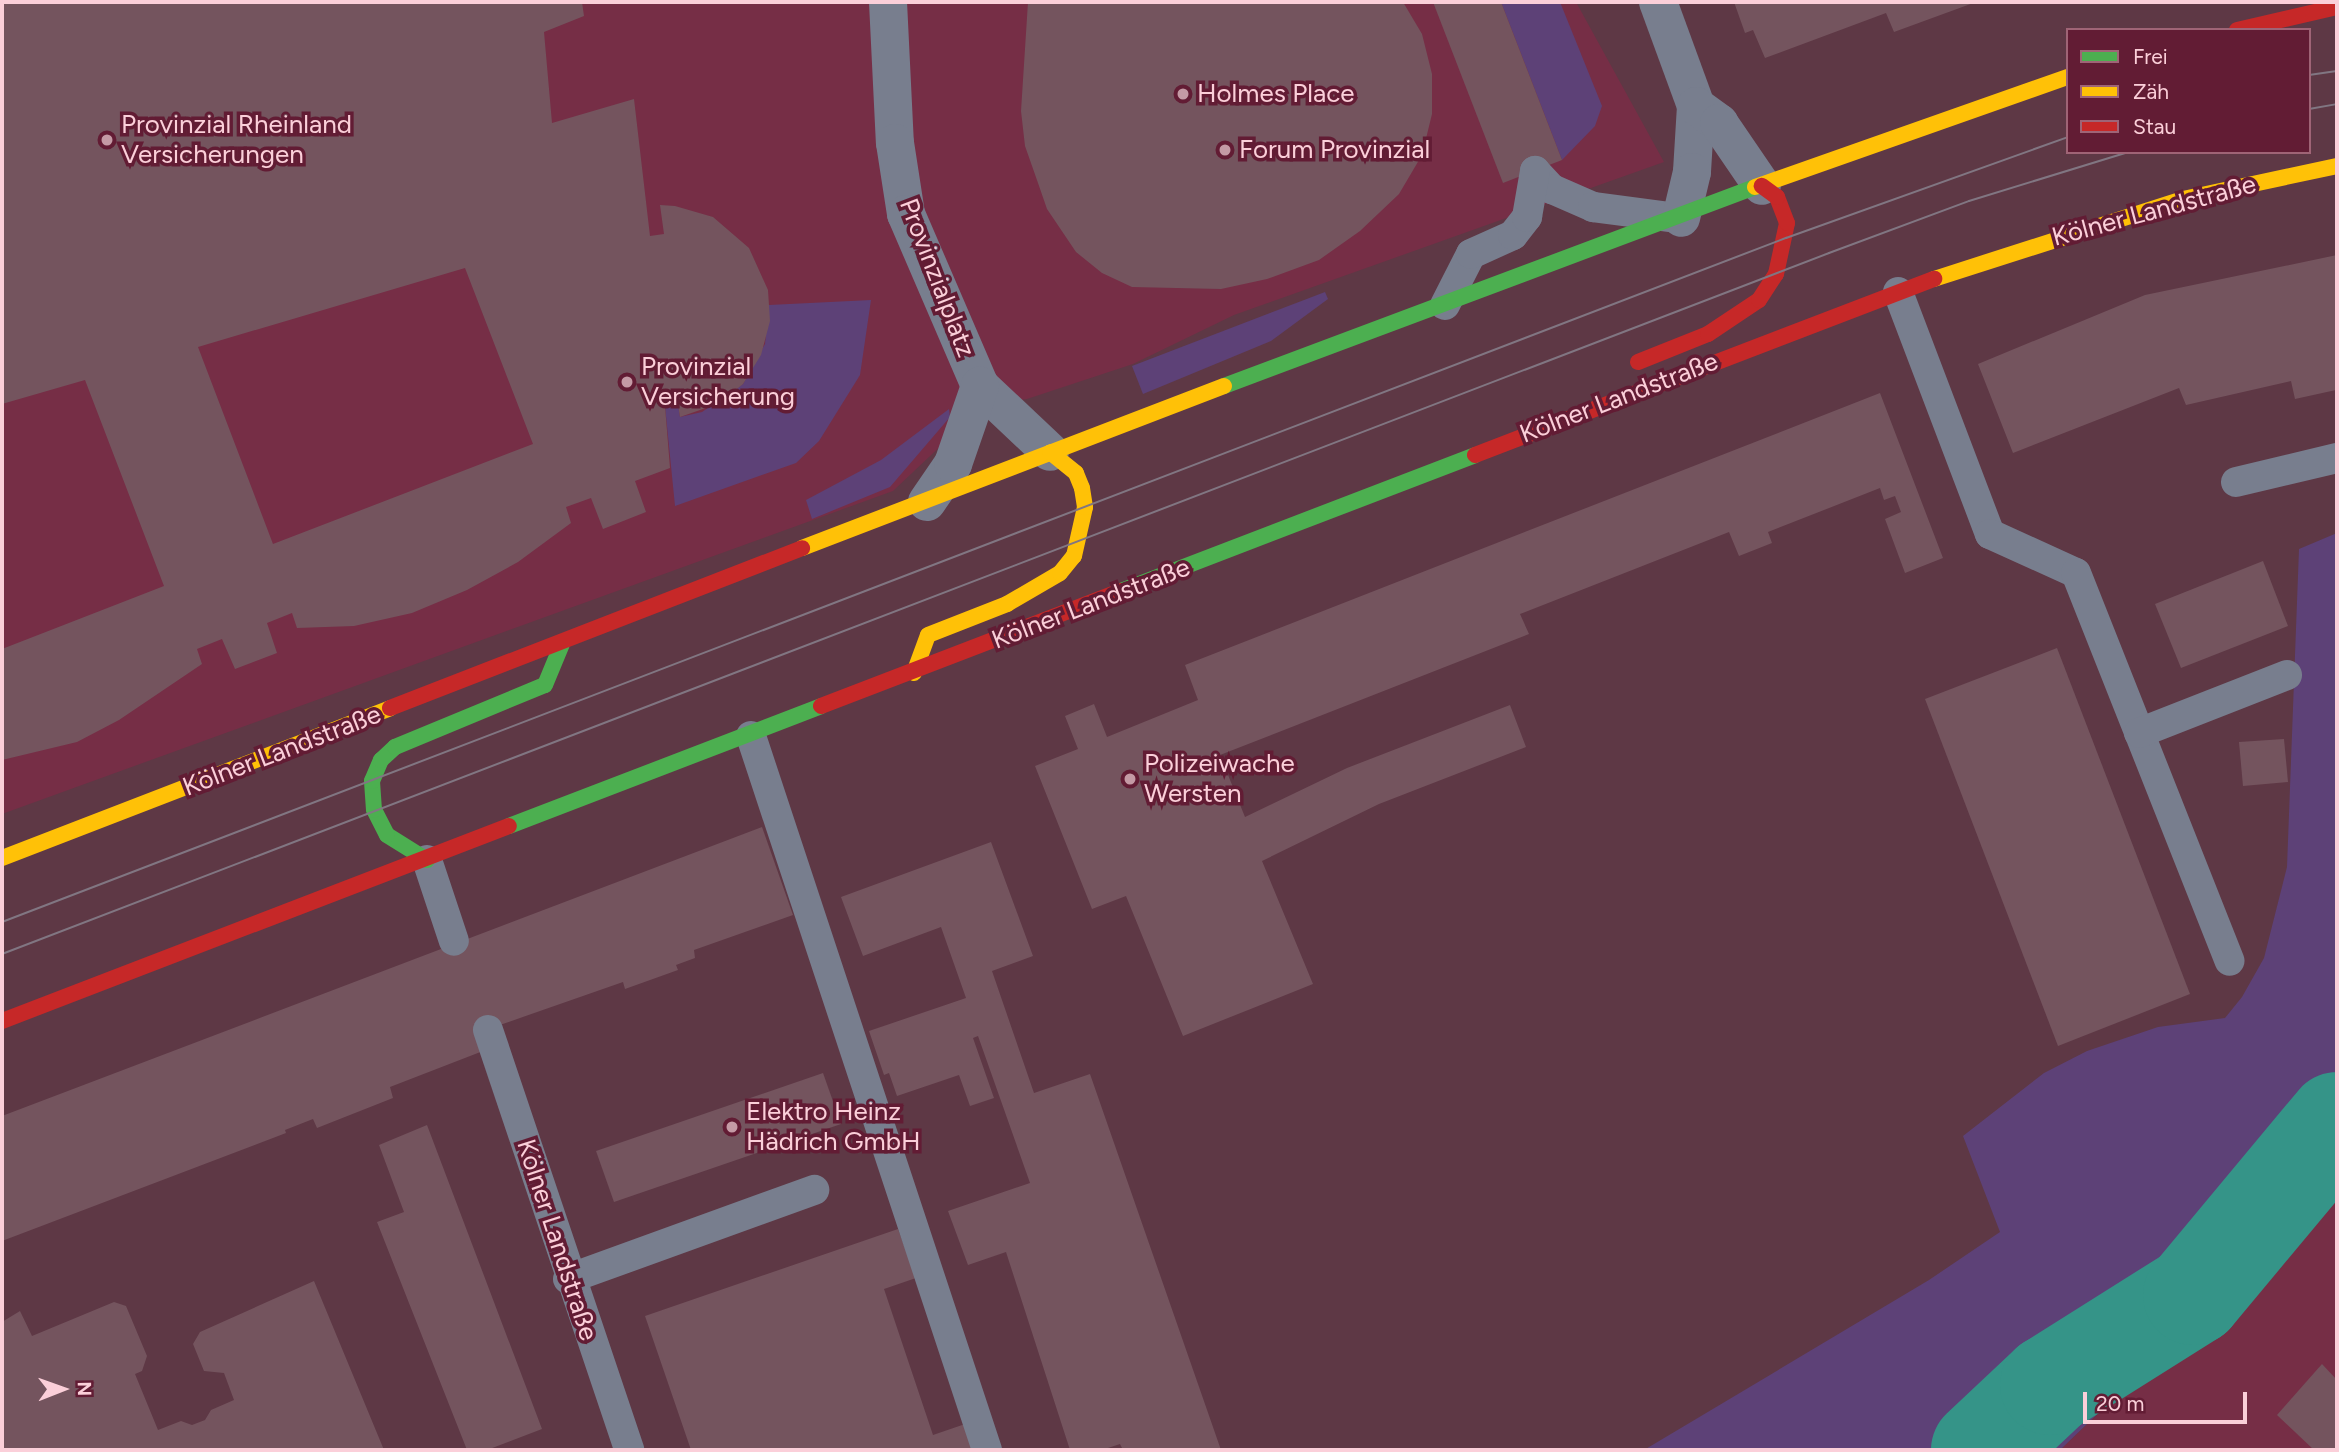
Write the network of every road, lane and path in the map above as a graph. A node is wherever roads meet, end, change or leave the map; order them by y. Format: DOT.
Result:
graph roads {
  1 [pos="888,2"];
  2 [pos="1658,2"];
  3 [pos="2337,6"];
  4 [pos="2266,12"];
  5 [pos="2240,28"];
  6 [pos="2066,78"];
  7 [pos="1696,106"];
  8 [pos="2337,166"];
  9 [pos="1762,186"];
  10 [pos="1681,218"];
  11 [pos="1898,292"];
  12 [pos="1445,305"];
  13 [pos="980,386"];
  14 [pos="1612,399"];
  15 [pos="1050,452"];
  16 [pos="2337,458"];
  17 [pos="2236,482"];
  18 [pos="927,502"];
  19 [pos="562,644"];
  20 [pos="914,673"];
  21 [pos="2287,675"];
  22 [pos="2139,733"];
  23 [pos="751,736"];
  24 [pos="2,858"];
  25 [pos="427,860"];
  26 [pos="454,941"];
  27 [pos="2230,961"];
  28 [pos="2,1021"];
  29 [pos="488,1030"];
  30 [pos="814,1189"];
  31 [pos="568,1279"];
  32 [pos="629,1450"];
  33 [pos="987,1450"];
  1 -- 13 [label="street, Provinzialplatz"];
  2 -- 7 [label="street"];
  3 -- 4 [label="main road"];
  4 -- 5 [label="main road"];
  6 -- 9 [label="main road, Kölner Landstraße"];
  7 -- 9 [label="street"];
  7 -- 10 [label="street"];
  8 -- 11 [label="main road, Kölner Landstraße"];
  9 -- 10 [label="main road, Kölner Landstraße"];
  9 -- 14 [label="main road"];
  10 -- 12 [label="main road, Kölner Landstraße"];
  10 -- 12 [label="lane"];
  11 -- 14 [label="main road, Kölner Landstraße"];
  11 -- 22 [label="lane"];
  12 -- 15 [label="main road, Kölner Landstraße"];
  13 -- 15 [label="street, Provinzialplatz"];
  13 -- 18 [label="street, Provinzialplatz"];
  14 -- 20 [label="main road, Kölner Landstraße"];
  15 -- 18 [label="main road, Kölner Landstraße"];
  15 -- 20 [label="main road, Kölner Landstraße"];
  16 -- 17 [label="lane"];
  18 -- 19 [label="main road, Kölner Landstraße"];
  19 -- 24 [label="main road, Kölner Landstraße"];
  19 -- 25 [label="main road, Kölner Landstraße"];
  20 -- 23 [label="main road, Kölner Landstraße"];
  21 -- 22 [label="lane"];
  22 -- 27 [label="lane"];
  23 -- 25 [label="main road, Kölner Landstraße"];
  23 -- 33 [label="lane"];
  25 -- 26 [label="lane"];
  25 -- 28 [label="main road, Kölner Landstraße"];
  29 -- 31 [label="lane, Kölner Landstraße"];
  30 -- 31 [label="lane"];
  31 -- 32 [label="lane, Kölner Landstraße"];
}
